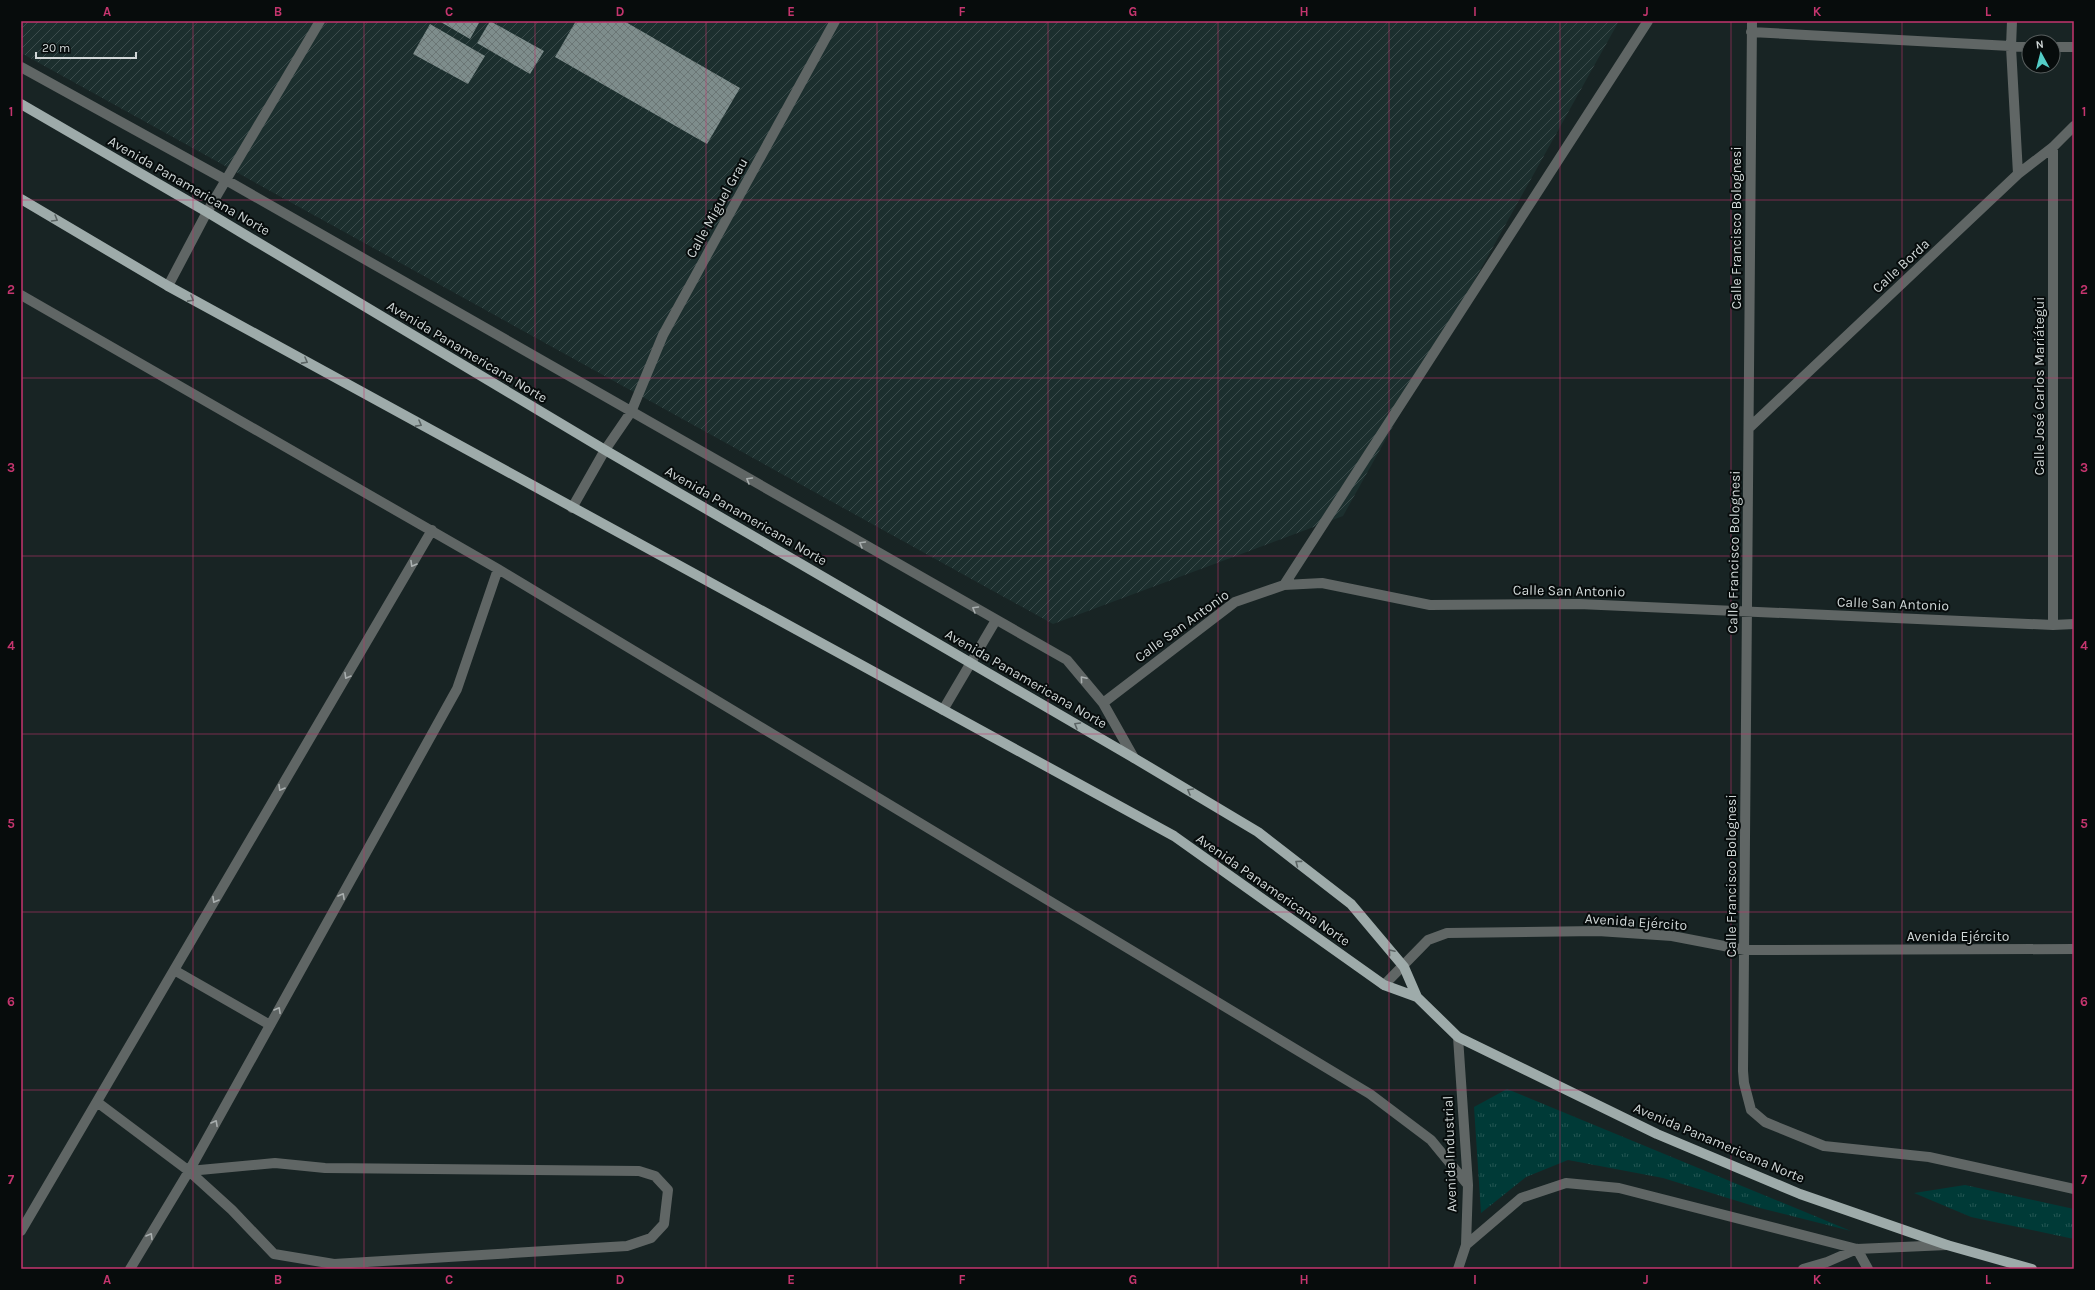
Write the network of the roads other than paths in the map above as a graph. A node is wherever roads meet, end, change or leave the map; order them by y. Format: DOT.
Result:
graph roads {
  1 [pos="320,21"];
  2 [pos="835,21"];
  3 [pos="1648,21"];
  4 [pos="1752,21"];
  5 [pos="2012,21"];
  6 [pos="1752,32"];
  7 [pos="2011,47"];
  8 [pos="2021,47"];
  9 [pos="2061,47"];
  10 [pos="2074,47"];
  11 [pos="21,67"];
  12 [pos="21,104"];
  13 [pos="2074,126"];
  14 [pos="2053,147"];
  15 [pos="2018,174"];
  16 [pos="226,180"];
  17 [pos="21,199"];
  18 [pos="207,212"];
  19 [pos="168,286"];
  20 [pos="21,295"];
  21 [pos="631,412"];
  22 [pos="1749,428"];
  23 [pos="605,450"];
  24 [pos="572,508"];
  25 [pos="432,530"];
  26 [pos="498,569"];
  27 [pos="1284,585"];
  28 [pos="1747,612"];
  29 [pos="996,620"];
  30 [pos="2074,624"];
  31 [pos="2053,625"];
  32 [pos="970,662"];
  33 [pos="1103,703"];
  34 [pos="943,710"];
  35 [pos="1134,758"];
  36 [pos="2074,949"];
  37 [pos="1744,950"];
  38 [pos="1404,966"];
  39 [pos="174,970"];
  40 [pos="1384,985"];
  41 [pos="1417,997"];
  42 [pos="270,1024"];
  43 [pos="1458,1036"];
  44 [pos="97,1102"];
  45 [pos="189,1171"];
  46 [pos="1468,1185"];
  47 [pos="2074,1189"];
  48 [pos="21,1231"];
  49 [pos="1466,1245"];
  50 [pos="1947,1245"];
  51 [pos="1857,1249"];
  52 [pos="130,1269"];
  53 [pos="1458,1269"];
  54 [pos="1802,1269"];
  55 [pos="1868,1269"];
  56 [pos="2032,1269"];
  1 -- 16 [label="street"];
  2 -- 21 [label="street, Calle Miguel Grau"];
  3 -- 27 [label="street"];
  4 -- 6 [label="street, Calle Francisco Bolognesi"];
  5 -- 7 [label="street"];
  6 -- 7 [label="street"];
  6 -- 22 [label="street, Calle Francisco Bolognesi"];
  7 -- 8 [label="street"];
  7 -- 15 [label="street"];
  9 -- 10 [label="street"];
  11 -- 16 [label="street"];
  12 -- 18 [label="main road, Avenida Panamericana Norte"];
  13 -- 14 [label="street, Calle Borda"];
  14 -- 15 [label="street, Calle Borda"];
  14 -- 31 [label="street, Calle José Carlos Mariátegui"];
  15 -- 22 [label="street, Calle Borda"];
  16 -- 18 [label="street"];
  16 -- 21 [label="street"];
  17 -- 19 [label="main road, Avenida Panamericana Norte, one-way"];
  18 -- 19 [label="street"];
  18 -- 23 [label="main road, Avenida Panamericana Norte"];
  19 -- 24 [label="main road, Avenida Panamericana Norte, one-way"];
  20 -- 25 [label="street"];
  21 -- 23 [label="street, Calle Miguel Grau"];
  29 -- 21 [label="street, one-way"];
  22 -- 28 [label="street, Calle Francisco Bolognesi"];
  23 -- 24 [label="street, Calle Miguel Grau"];
  23 -- 32 [label="main road, Avenida Panamericana Norte"];
  24 -- 34 [label="main road, Avenida Panamericana Norte"];
  25 -- 26 [label="street"];
  25 -- 39 [label="street, one-way"];
  42 -- 26 [label="street, one-way"];
  26 -- 46 [label="street"];
  27 -- 28 [label="street, Calle San Antonio"];
  27 -- 33 [label="street, Calle San Antonio"];
  28 -- 31 [label="street, Calle San Antonio"];
  28 -- 37 [label="street, Calle Francisco Bolognesi"];
  29 -- 32 [label="street"];
  33 -- 29 [label="street, one-way"];
  30 -- 31 [label="street, Calle San Antonio"];
  32 -- 34 [label="street"];
  35 -- 32 [label="main road, Avenida Panamericana Norte, one-way"];
  33 -- 35 [label="street"];
  34 -- 40 [label="main road, Avenida Panamericana Norte"];
  38 -- 35 [label="main road, Avenida Panamericana Norte, one-way"];
  36 -- 37 [label="street, Avenida Ejército"];
  37 -- 38 [label="street, Avenida Ejército"];
  37 -- 47 [label="street, Calle Francisco Bolognesi"];
  38 -- 40 [label="street, Avenida Ejército"];
  38 -- 41 [label="main road, Avenida Panamericana Norte"];
  39 -- 42 [label="street"];
  39 -- 44 [label="street"];
  40 -- 41 [label="main road, Avenida Panamericana Norte"];
  41 -- 43 [label="main road, Avenida Panamericana Norte"];
  45 -- 42 [label="street, one-way"];
  43 -- 46 [label="street, Avenida Industrial"];
  43 -- 50 [label="main road, Avenida Panamericana Norte"];
  44 -- 45 [label="street"];
  44 -- 48 [label="street"];
  45 -- 45 [label="street"];
  52 -- 45 [label="street, one-way"];
  46 -- 49 [label="street, Avenida Industrial"];
  49 -- 51 [label="street"];
  49 -- 53 [label="street, Avenida Industrial"];
  50 -- 51 [label="street"];
  50 -- 56 [label="main road, Avenida Panamericana Norte"];
  51 -- 54 [label="street"];
  51 -- 55 [label="street"];
}
